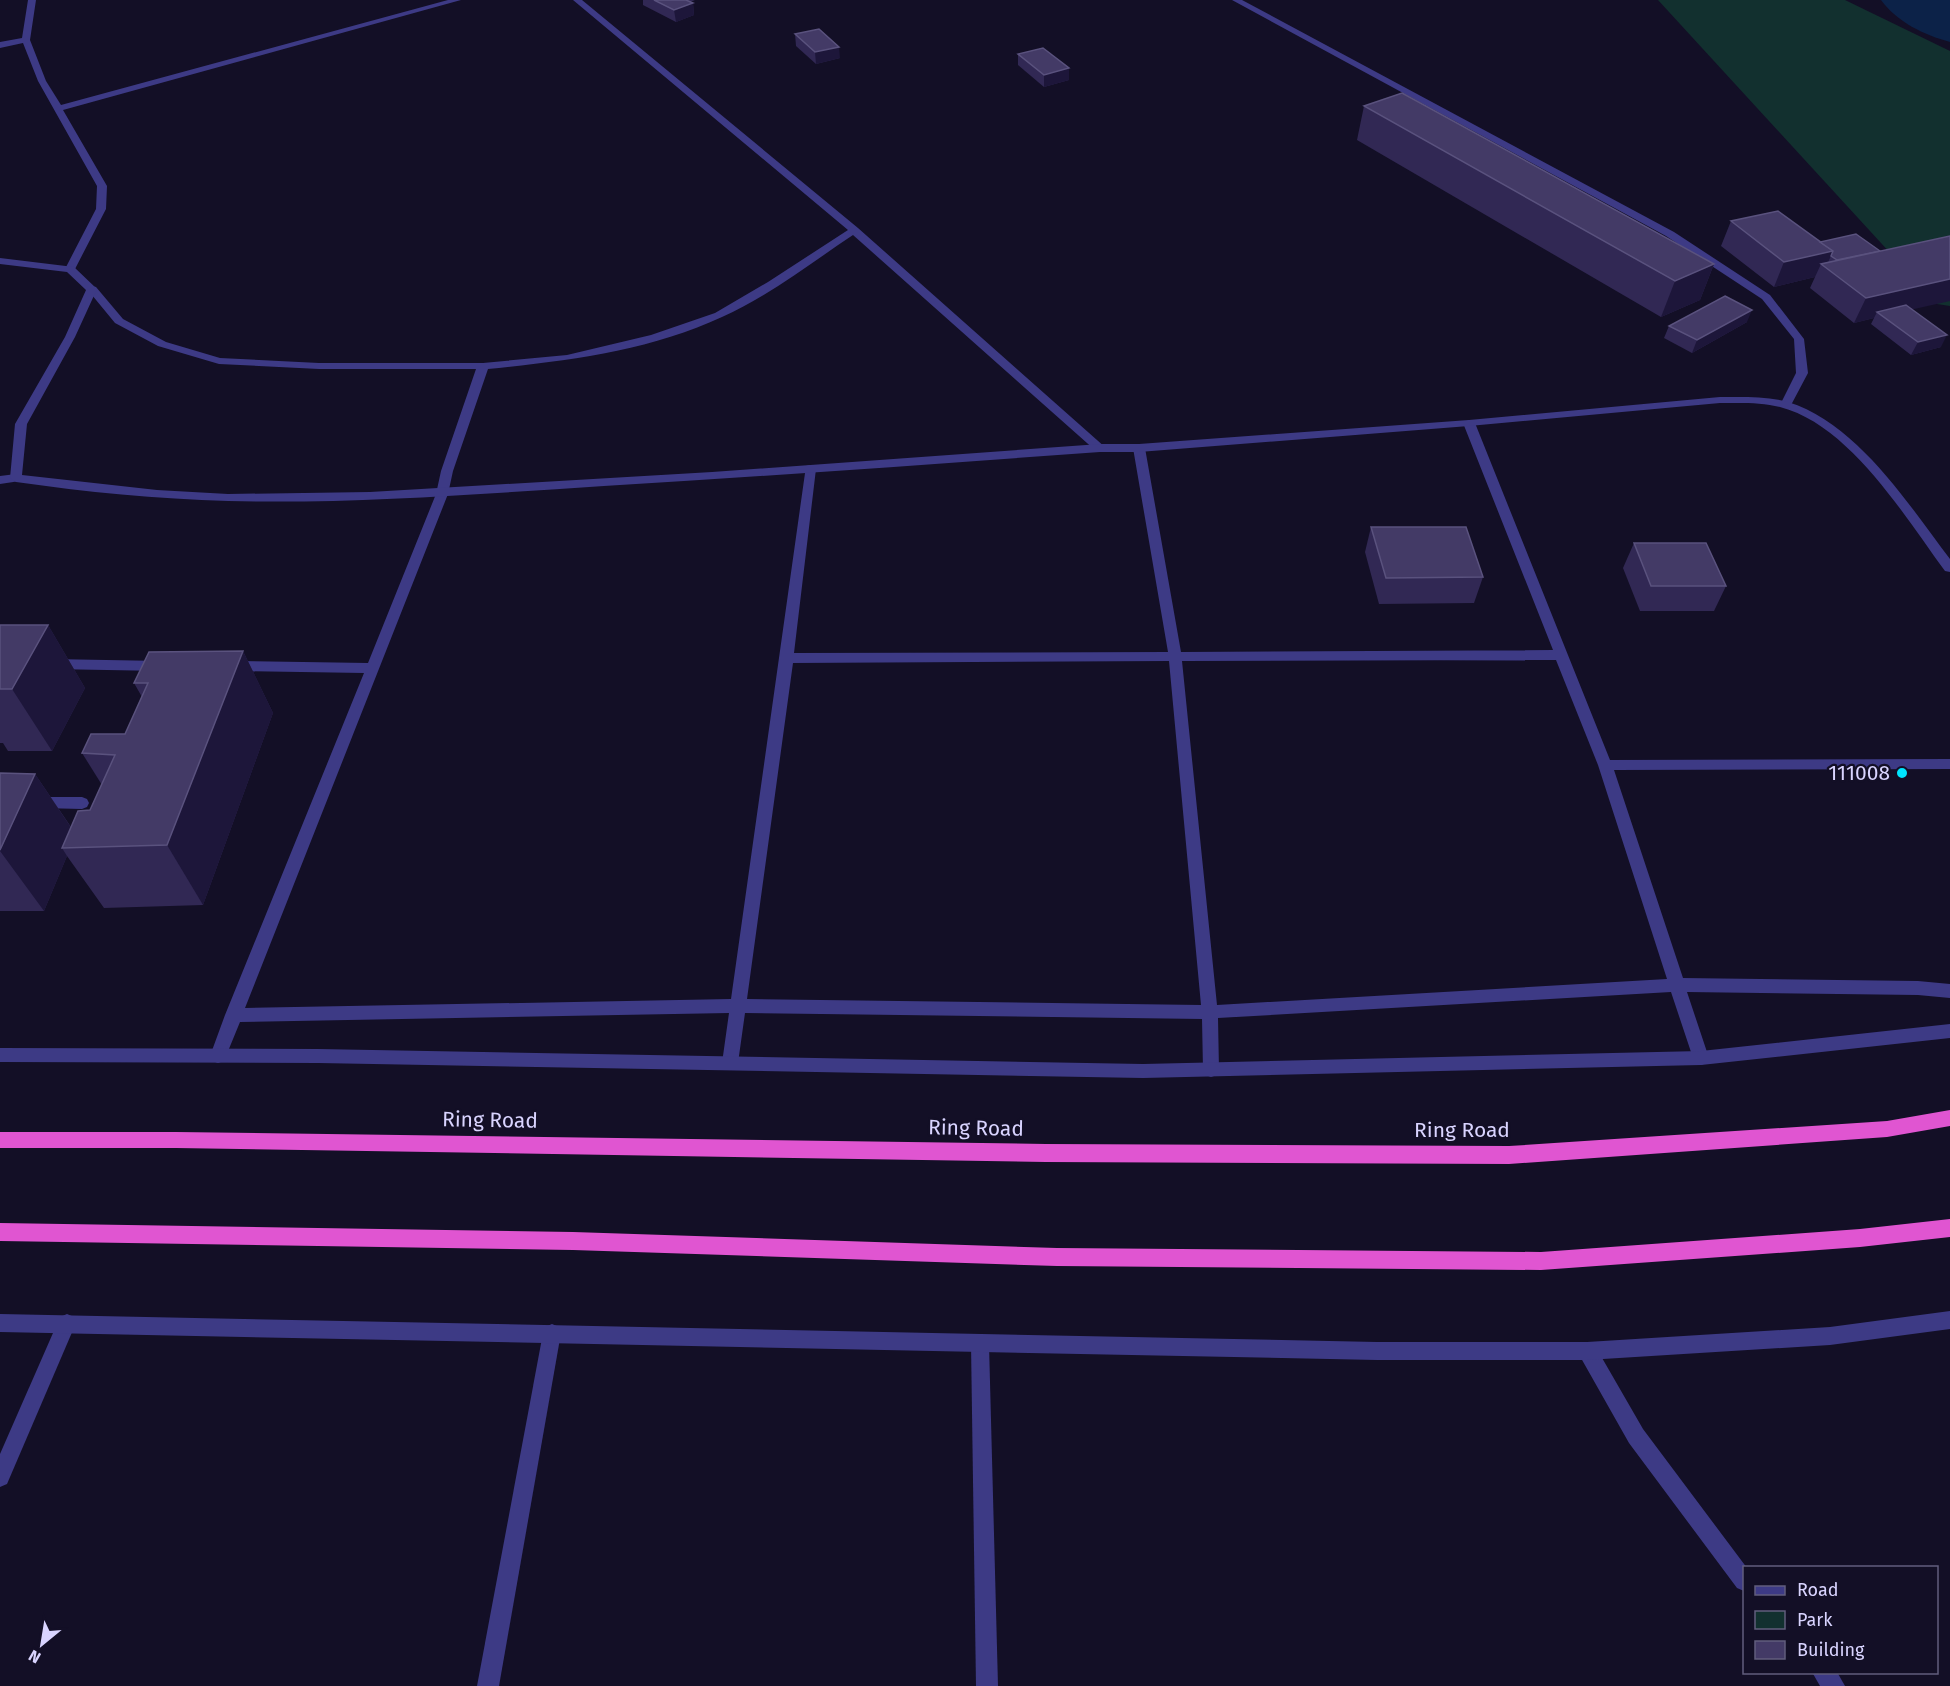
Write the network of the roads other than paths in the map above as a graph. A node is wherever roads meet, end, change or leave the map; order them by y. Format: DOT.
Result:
graph roads {
  1 [pos="32,0"];
  2 [pos="457,0"];
  3 [pos="577,0"];
  4 [pos="1236,0"];
  5 [pos="26,40"];
  6 [pos="0,45"];
  7 [pos="58,109"];
  8 [pos="854,230"];
  9 [pos="0,261"];
  10 [pos="70,269"];
  11 [pos="92,289"];
  12 [pos="483,366"];
  13 [pos="1786,405"];
  14 [pos="1469,423"];
  15 [pos="1100,448"];
  16 [pos="1139,448"];
  17 [pos="810,470"];
  18 [pos="16,478"];
  19 [pos="0,480"];
  20 [pos="442,494"];
  21 [pos="1950,568"];
  22 [pos="1175,656"];
  23 [pos="1560,656"];
  24 [pos="787,658"];
  25 [pos="35,664"];
  26 [pos="175,666"];
  27 [pos="222,666"];
  28 [pos="374,668"];
  29 [pos="1950,764"];
  30 [pos="1605,765"];
  31 [pos="0,802"];
  32 [pos="82,803"];
  33 [pos="1678,985"];
  34 [pos="1950,991"];
  35 [pos="738,1006"];
  36 [pos="1210,1012"];
  37 [pos="233,1015"];
  38 [pos="1950,1031"];
  39 [pos="0,1055"];
  40 [pos="218,1056"];
  41 [pos="1701,1058"];
  42 [pos="730,1063"];
  43 [pos="1211,1070"];
  44 [pos="1950,1118"];
  45 [pos="0,1140"];
  46 [pos="1950,1228"];
  47 [pos="0,1232"];
  48 [pos="1950,1320"];
  49 [pos="0,1323"];
  50 [pos="67,1323"];
  51 [pos="552,1332"];
  52 [pos="980,1344"];
  53 [pos="1587,1351"];
  54 [pos="0,1477"];
  55 [pos="1743,1580"];
  56 [pos="1825,1674"];
  57 [pos="488,1686"];
  58 [pos="987,1686"];
  59 [pos="1834,1686"];
  1 -- 5 [label="street"];
  2 -- 7 [label="street"];
  3 -- 8 [label="street"];
  4 -- 13 [label="street"];
  5 -- 6 [label="street"];
  5 -- 7 [label="street"];
  7 -- 10 [label="street"];
  8 -- 12 [label="street"];
  8 -- 15 [label="street"];
  9 -- 10 [label="street"];
  10 -- 11 [label="street"];
  11 -- 12 [label="street"];
  11 -- 18 [label="street"];
  12 -- 20 [label="street"];
  13 -- 14 [label="street"];
  13 -- 21 [label="street"];
  14 -- 16 [label="street"];
  14 -- 23 [label="street"];
  15 -- 16 [label="street"];
  15 -- 17 [label="street"];
  16 -- 22 [label="street"];
  17 -- 20 [label="street"];
  17 -- 24 [label="street"];
  18 -- 19 [label="street"];
  18 -- 20 [label="street"];
  20 -- 28 [label="street"];
  22 -- 23 [label="street"];
  22 -- 24 [label="street"];
  22 -- 36 [label="street"];
  23 -- 30 [label="street"];
  24 -- 35 [label="street"];
  25 -- 26 [label="street"];
  27 -- 28 [label="street"];
  28 -- 37 [label="street"];
  29 -- 30 [label="street"];
  30 -- 33 [label="street"];
  31 -- 32 [label="street"];
  33 -- 34 [label="street"];
  33 -- 36 [label="street"];
  33 -- 41 [label="street"];
  35 -- 36 [label="street"];
  35 -- 37 [label="street"];
  35 -- 42 [label="street"];
  36 -- 43 [label="street"];
  37 -- 40 [label="street"];
  38 -- 41 [label="street"];
  39 -- 40 [label="street"];
  40 -- 42 [label="street"];
  41 -- 43 [label="street"];
  42 -- 43 [label="street"];
  44 -- 45 [label="highway, Ring Road"];
  46 -- 47 [label="highway"];
  48 -- 53 [label="street"];
  49 -- 50 [label="street"];
  50 -- 51 [label="street"];
  50 -- 54 [label="street"];
  51 -- 52 [label="street"];
  51 -- 57 [label="street"];
  52 -- 53 [label="street"];
  52 -- 58 [label="street"];
  53 -- 55 [label="street"];
  56 -- 59 [label="street"];
}
